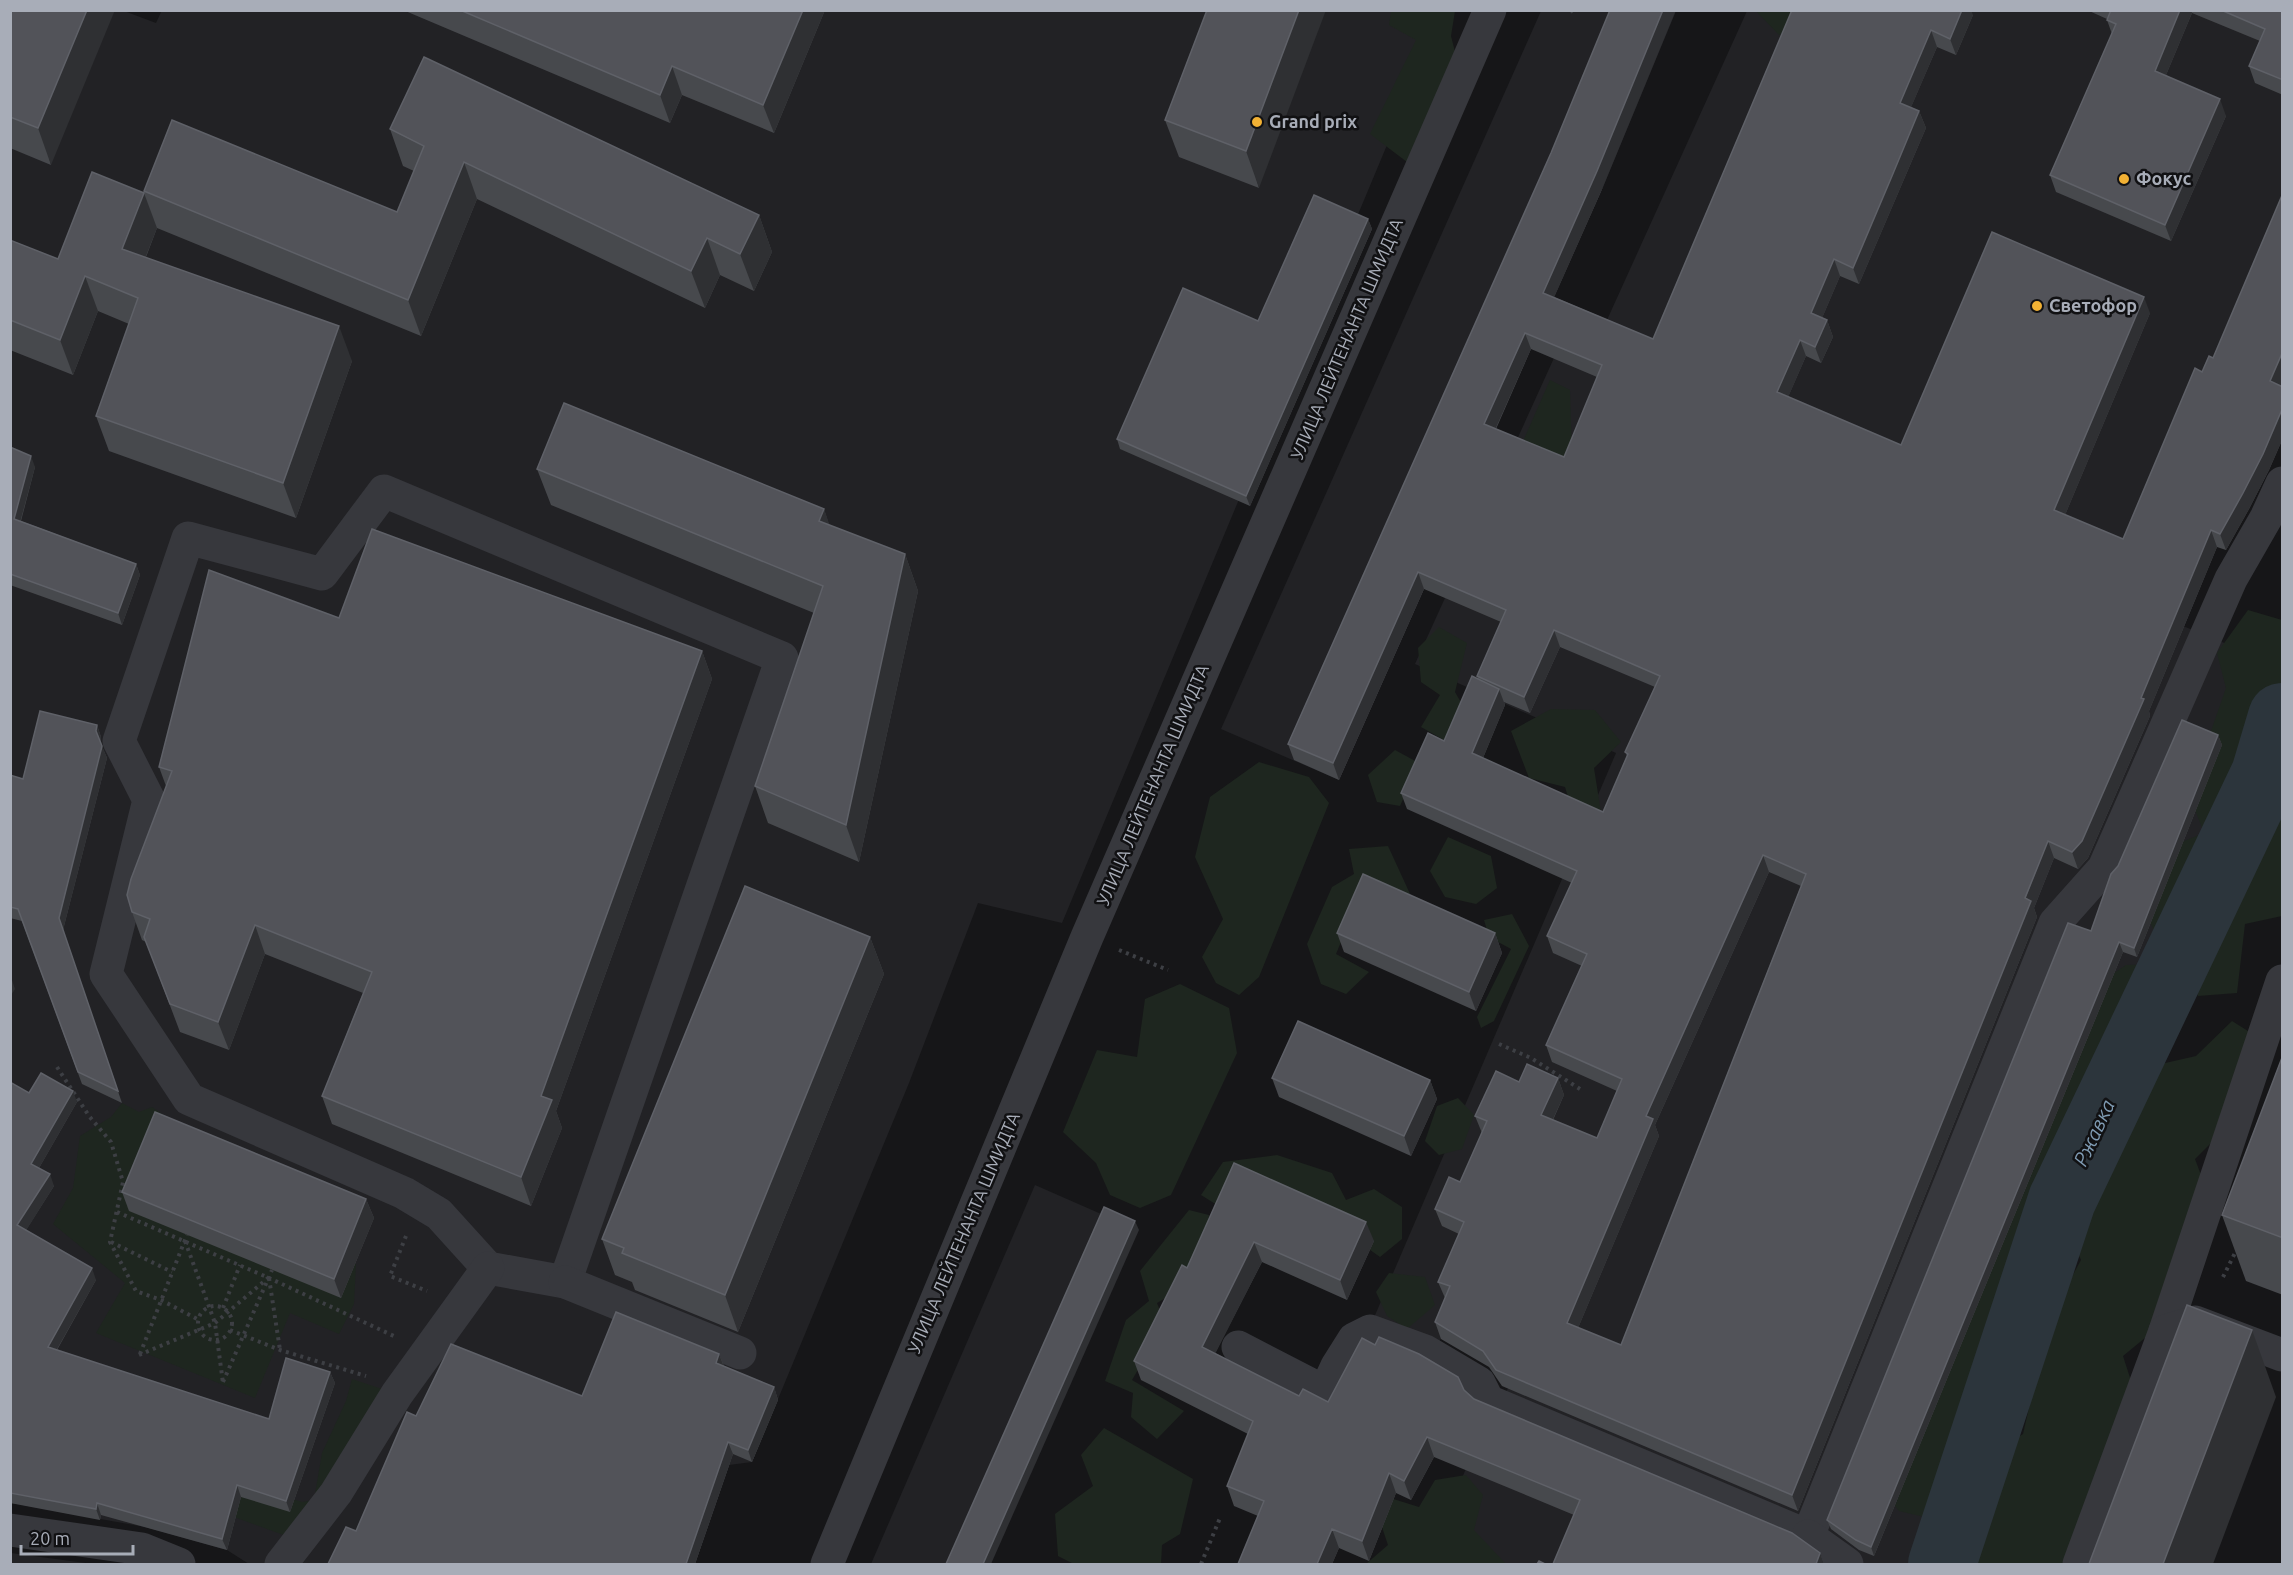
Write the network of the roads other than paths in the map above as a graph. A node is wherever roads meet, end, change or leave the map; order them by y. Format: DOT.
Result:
graph roads {
  1 [pos="1490,10"];
  2 [pos="2283,483"];
  3 [pos="2283,981"];
  4 [pos="488,1268"];
  5 [pos="565,1282"];
  6 [pos="2180,1326"];
  7 [pos="1238,1347"];
  8 [pos="740,1353"];
  9 [pos="2283,1355"];
  10 [pos="10,1530"];
  11 [pos="1808,1536"];
  12 [pos="179,1564"];
  13 [pos="281,1564"];
  14 [pos="827,1564"];
  15 [pos="1847,1564"];
  16 [pos="2079,1564"];
  1 -- 14 [label="street, УЛИЦА ЛЕЙТЕНАНТА ШМИДТА"];
  2 -- 11 [label="street"];
  3 -- 6 [label="street"];
  4 -- 5 [label="street"];
  4 -- 5 [label="street"];
  4 -- 13 [label="street"];
  5 -- 8 [label="street"];
  6 -- 9 [label="street"];
  6 -- 16 [label="street"];
  7 -- 11 [label="street"];
  10 -- 12 [label="street"];
  11 -- 15 [label="street"];
}
